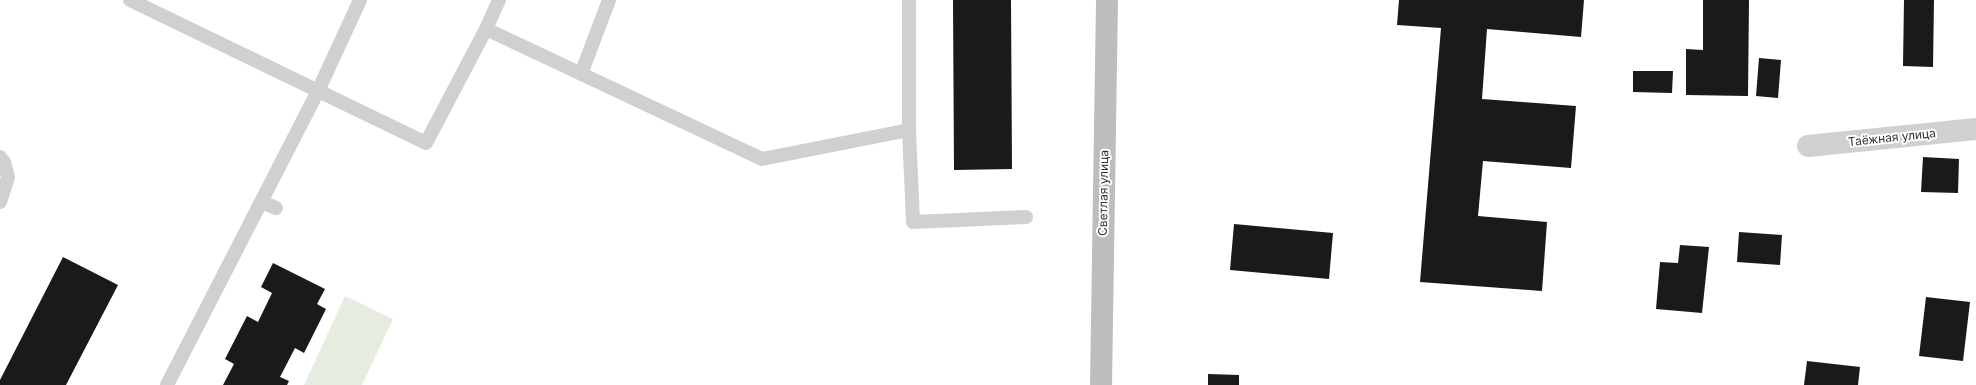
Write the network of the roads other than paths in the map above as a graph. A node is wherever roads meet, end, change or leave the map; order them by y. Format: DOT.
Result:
graph roads {
  1 [pos="130,0"];
  2 [pos="360,0"];
  3 [pos="500,0"];
  4 [pos="610,0"];
  5 [pos="909,0"];
  6 [pos="1107,0"];
  7 [pos="486,29"];
  8 [pos="581,74"];
  9 [pos="318,91"];
  10 [pos="1976,129"];
  11 [pos="909,130"];
  12 [pos="1808,146"];
  13 [pos="0,157"];
  14 [pos="0,202"];
  15 [pos="262,202"];
  16 [pos="276,208"];
  17 [pos="1026,217"];
  18 [pos="167,385"];
  19 [pos="1101,385"];
  1 -- 9 [label="lane"];
  2 -- 9 [label="lane"];
  3 -- 7 [label="lane"];
  4 -- 8 [label="lane"];
  5 -- 11 [label="lane"];
  6 -- 19 [label="street, Светлая улица"];
  7 -- 8 [label="lane"];
  7 -- 9 [label="lane"];
  8 -- 11 [label="lane"];
  9 -- 15 [label="lane"];
  10 -- 12 [label="street, Таёжная улица"];
  11 -- 17 [label="lane"];
  13 -- 14 [label="lane"];
  15 -- 16 [label="lane"];
  15 -- 18 [label="lane"];
}
